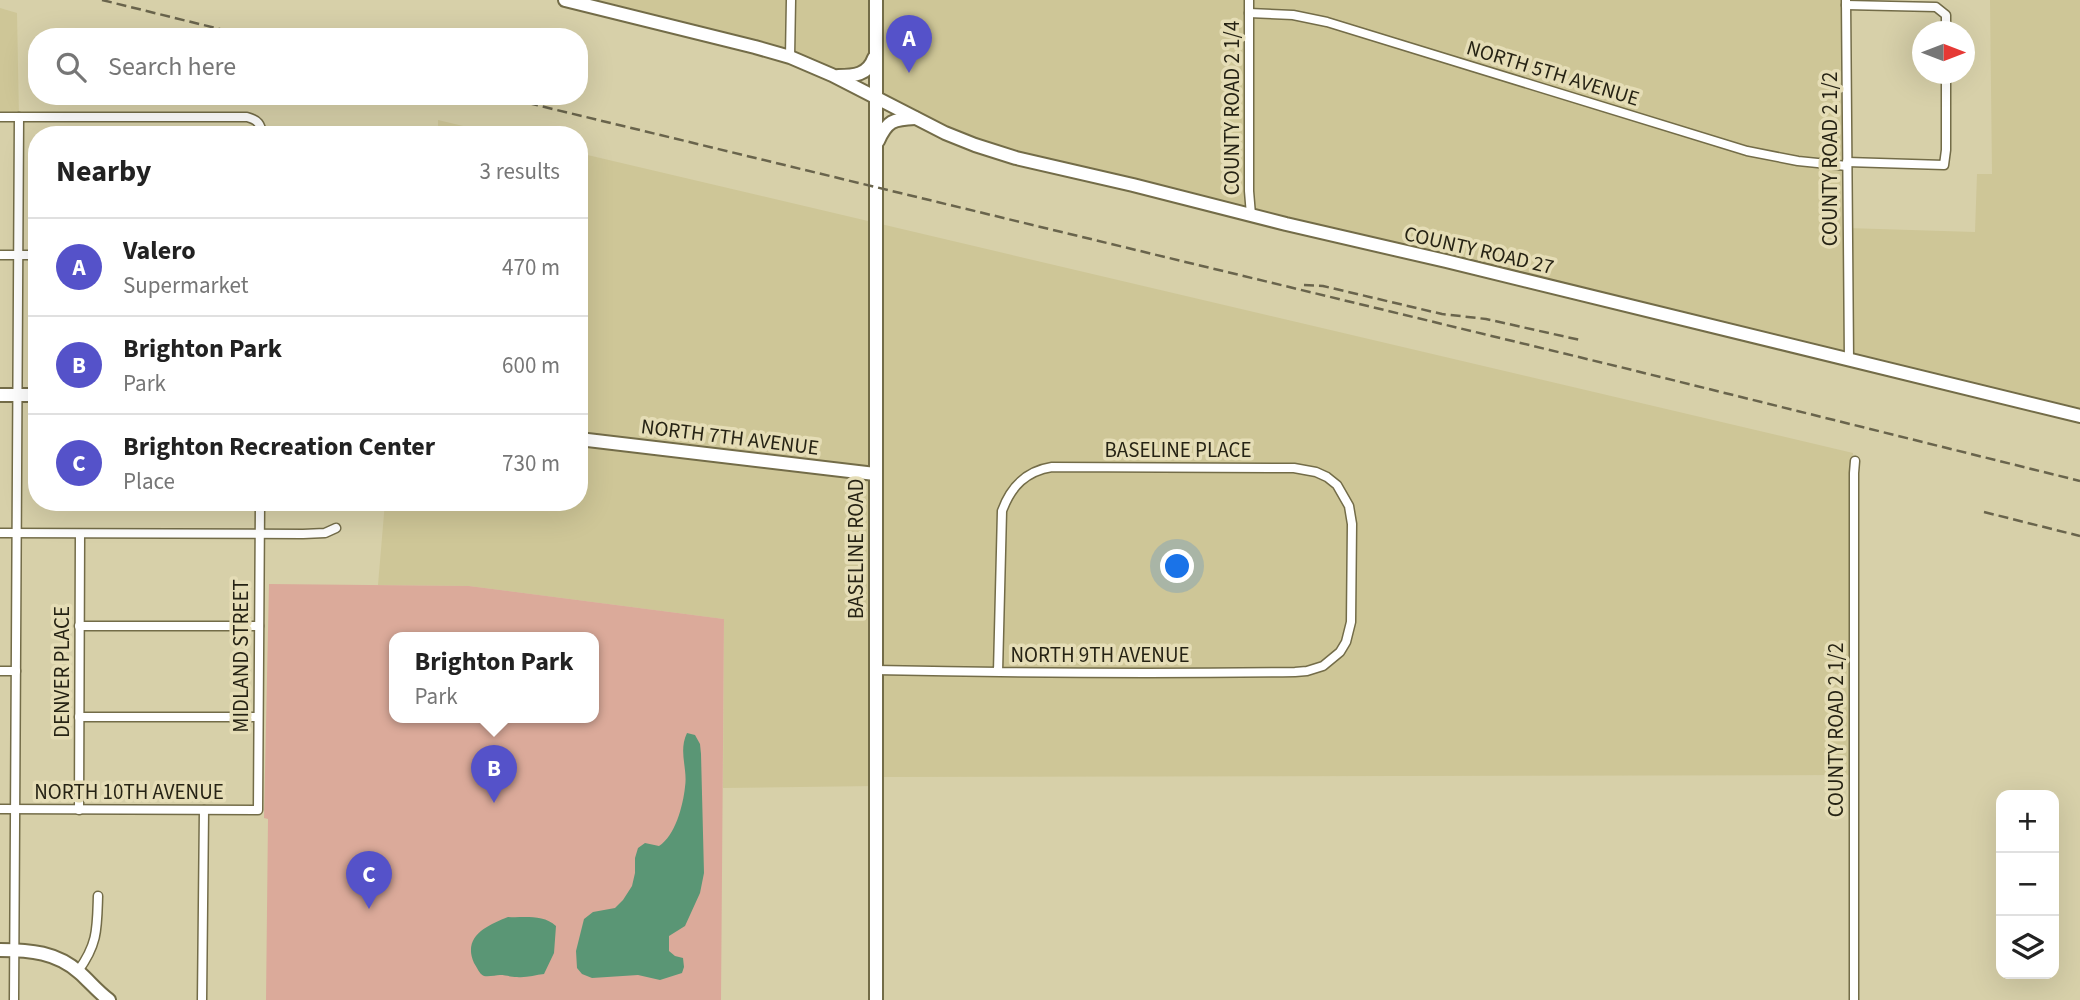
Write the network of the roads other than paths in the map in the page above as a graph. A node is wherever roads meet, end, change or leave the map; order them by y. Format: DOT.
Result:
graph roads {
  1 [pos="565,0"];
  2 [pos="791,0"];
  3 [pos="876,0"];
  4 [pos="1249,0"];
  5 [pos="1846,2"];
  6 [pos="1249,13"];
  7 [pos="1946,21"];
  8 [pos="876,55"];
  9 [pos="790,57"];
  10 [pos="834,76"];
  11 [pos="1946,84"];
  12 [pos="876,99"];
  13 [pos="0,117"];
  14 [pos="19,117"];
  15 [pos="915,118"];
  16 [pos="259,126"];
  17 [pos="876,145"];
  18 [pos="1848,163"];
  19 [pos="1251,215"];
  20 [pos="0,255"];
  21 [pos="18,255"];
  22 [pos="28,255"];
  23 [pos="1849,360"];
  24 [pos="0,395"];
  25 [pos="18,395"];
  26 [pos="28,395"];
  27 [pos="2080,416"];
  28 [pos="588,440"];
  29 [pos="1855,461"];
  30 [pos="875,474"];
  31 [pos="260,511"];
  32 [pos="336,528"];
  33 [pos="0,533"];
  34 [pos="17,533"];
  35 [pos="80,534"];
  36 [pos="260,534"];
  37 [pos="259,625"];
  38 [pos="79,626"];
  39 [pos="1323,666"];
  40 [pos="875,670"];
  41 [pos="0,671"];
  42 [pos="16,671"];
  43 [pos="998,672"];
  44 [pos="79,717"];
  45 [pos="258,717"];
  46 [pos="0,809"];
  47 [pos="15,809"];
  48 [pos="79,810"];
  49 [pos="204,810"];
  50 [pos="258,810"];
  51 [pos="98,896"];
  52 [pos="7,950"];
  53 [pos="78,971"];
  54 [pos="14,1000"];
  55 [pos="109,1000"];
  56 [pos="202,1000"];
  57 [pos="876,1000"];
  58 [pos="1854,1000"];
  1 -- 9 [label="street, COUNTY ROAD 27"];
  2 -- 9 [label="street"];
  3 -- 8 [label="street, BASELINE ROAD"];
  4 -- 6 [label="street, COUNTY ROAD 2 1/4"];
  5 -- 7 [label="street"];
  5 -- 18 [label="street, COUNTY ROAD 2 1/2"];
  6 -- 18 [label="street, NORTH 5TH AVENUE"];
  6 -- 19 [label="street, COUNTY ROAD 2 1/4"];
  8 -- 10 [label="street"];
  8 -- 12 [label="street, BASELINE ROAD"];
  9 -- 10 [label="street, COUNTY ROAD 27"];
  10 -- 12 [label="street, COUNTY ROAD 27"];
  11 -- 18 [label="street, NORTH 5TH AVENUE"];
  12 -- 15 [label="street, COUNTY ROAD 27"];
  12 -- 17 [label="street, BASELINE ROAD"];
  13 -- 14 [label="street"];
  14 -- 16 [label="street"];
  14 -- 21 [label="street"];
  15 -- 17 [label="street"];
  15 -- 19 [label="street, COUNTY ROAD 27"];
  17 -- 30 [label="street, BASELINE ROAD"];
  18 -- 23 [label="street, COUNTY ROAD 2 1/2"];
  19 -- 23 [label="street, COUNTY ROAD 27"];
  20 -- 21 [label="street"];
  21 -- 22 [label="street"];
  21 -- 25 [label="street"];
  23 -- 27 [label="street, COUNTY ROAD 27"];
  24 -- 25 [label="street"];
  25 -- 26 [label="street"];
  25 -- 34 [label="street"];
  28 -- 30 [label="street, NORTH 7TH AVENUE"];
  29 -- 58 [label="street, COUNTY ROAD 2 1/2"];
  30 -- 40 [label="street, BASELINE ROAD"];
  31 -- 36 [label="street, MIDLAND STREET"];
  32 -- 36 [label="street"];
  33 -- 34 [label="street"];
  34 -- 35 [label="street"];
  34 -- 42 [label="street"];
  35 -- 36 [label="street"];
  35 -- 38 [label="street, DENVER PLACE"];
  36 -- 37 [label="street, MIDLAND STREET"];
  37 -- 38 [label="street"];
  37 -- 45 [label="street, MIDLAND STREET"];
  38 -- 44 [label="street, DENVER PLACE"];
  39 -- 43 [label="street, NORTH 9TH AVENUE"];
  39 -- 43 [label="street, BASELINE PLACE"];
  40 -- 43 [label="street, NORTH 9TH AVENUE"];
  40 -- 57 [label="street, BASELINE ROAD"];
  41 -- 42 [label="street"];
  42 -- 47 [label="street"];
  44 -- 45 [label="street"];
  44 -- 48 [label="street, DENVER PLACE"];
  45 -- 50 [label="street, MIDLAND STREET"];
  46 -- 47 [label="street, NORTH 10TH AVENUE"];
  47 -- 48 [label="street, NORTH 10TH AVENUE"];
  47 -- 52 [label="street"];
  48 -- 49 [label="street, NORTH 10TH AVENUE"];
  49 -- 50 [label="street, NORTH 10TH AVENUE"];
  49 -- 56 [label="street"];
  51 -- 53 [label="street"];
  52 -- 53 [label="street"];
  52 -- 54 [label="street"];
  53 -- 55 [label="street"];
}
